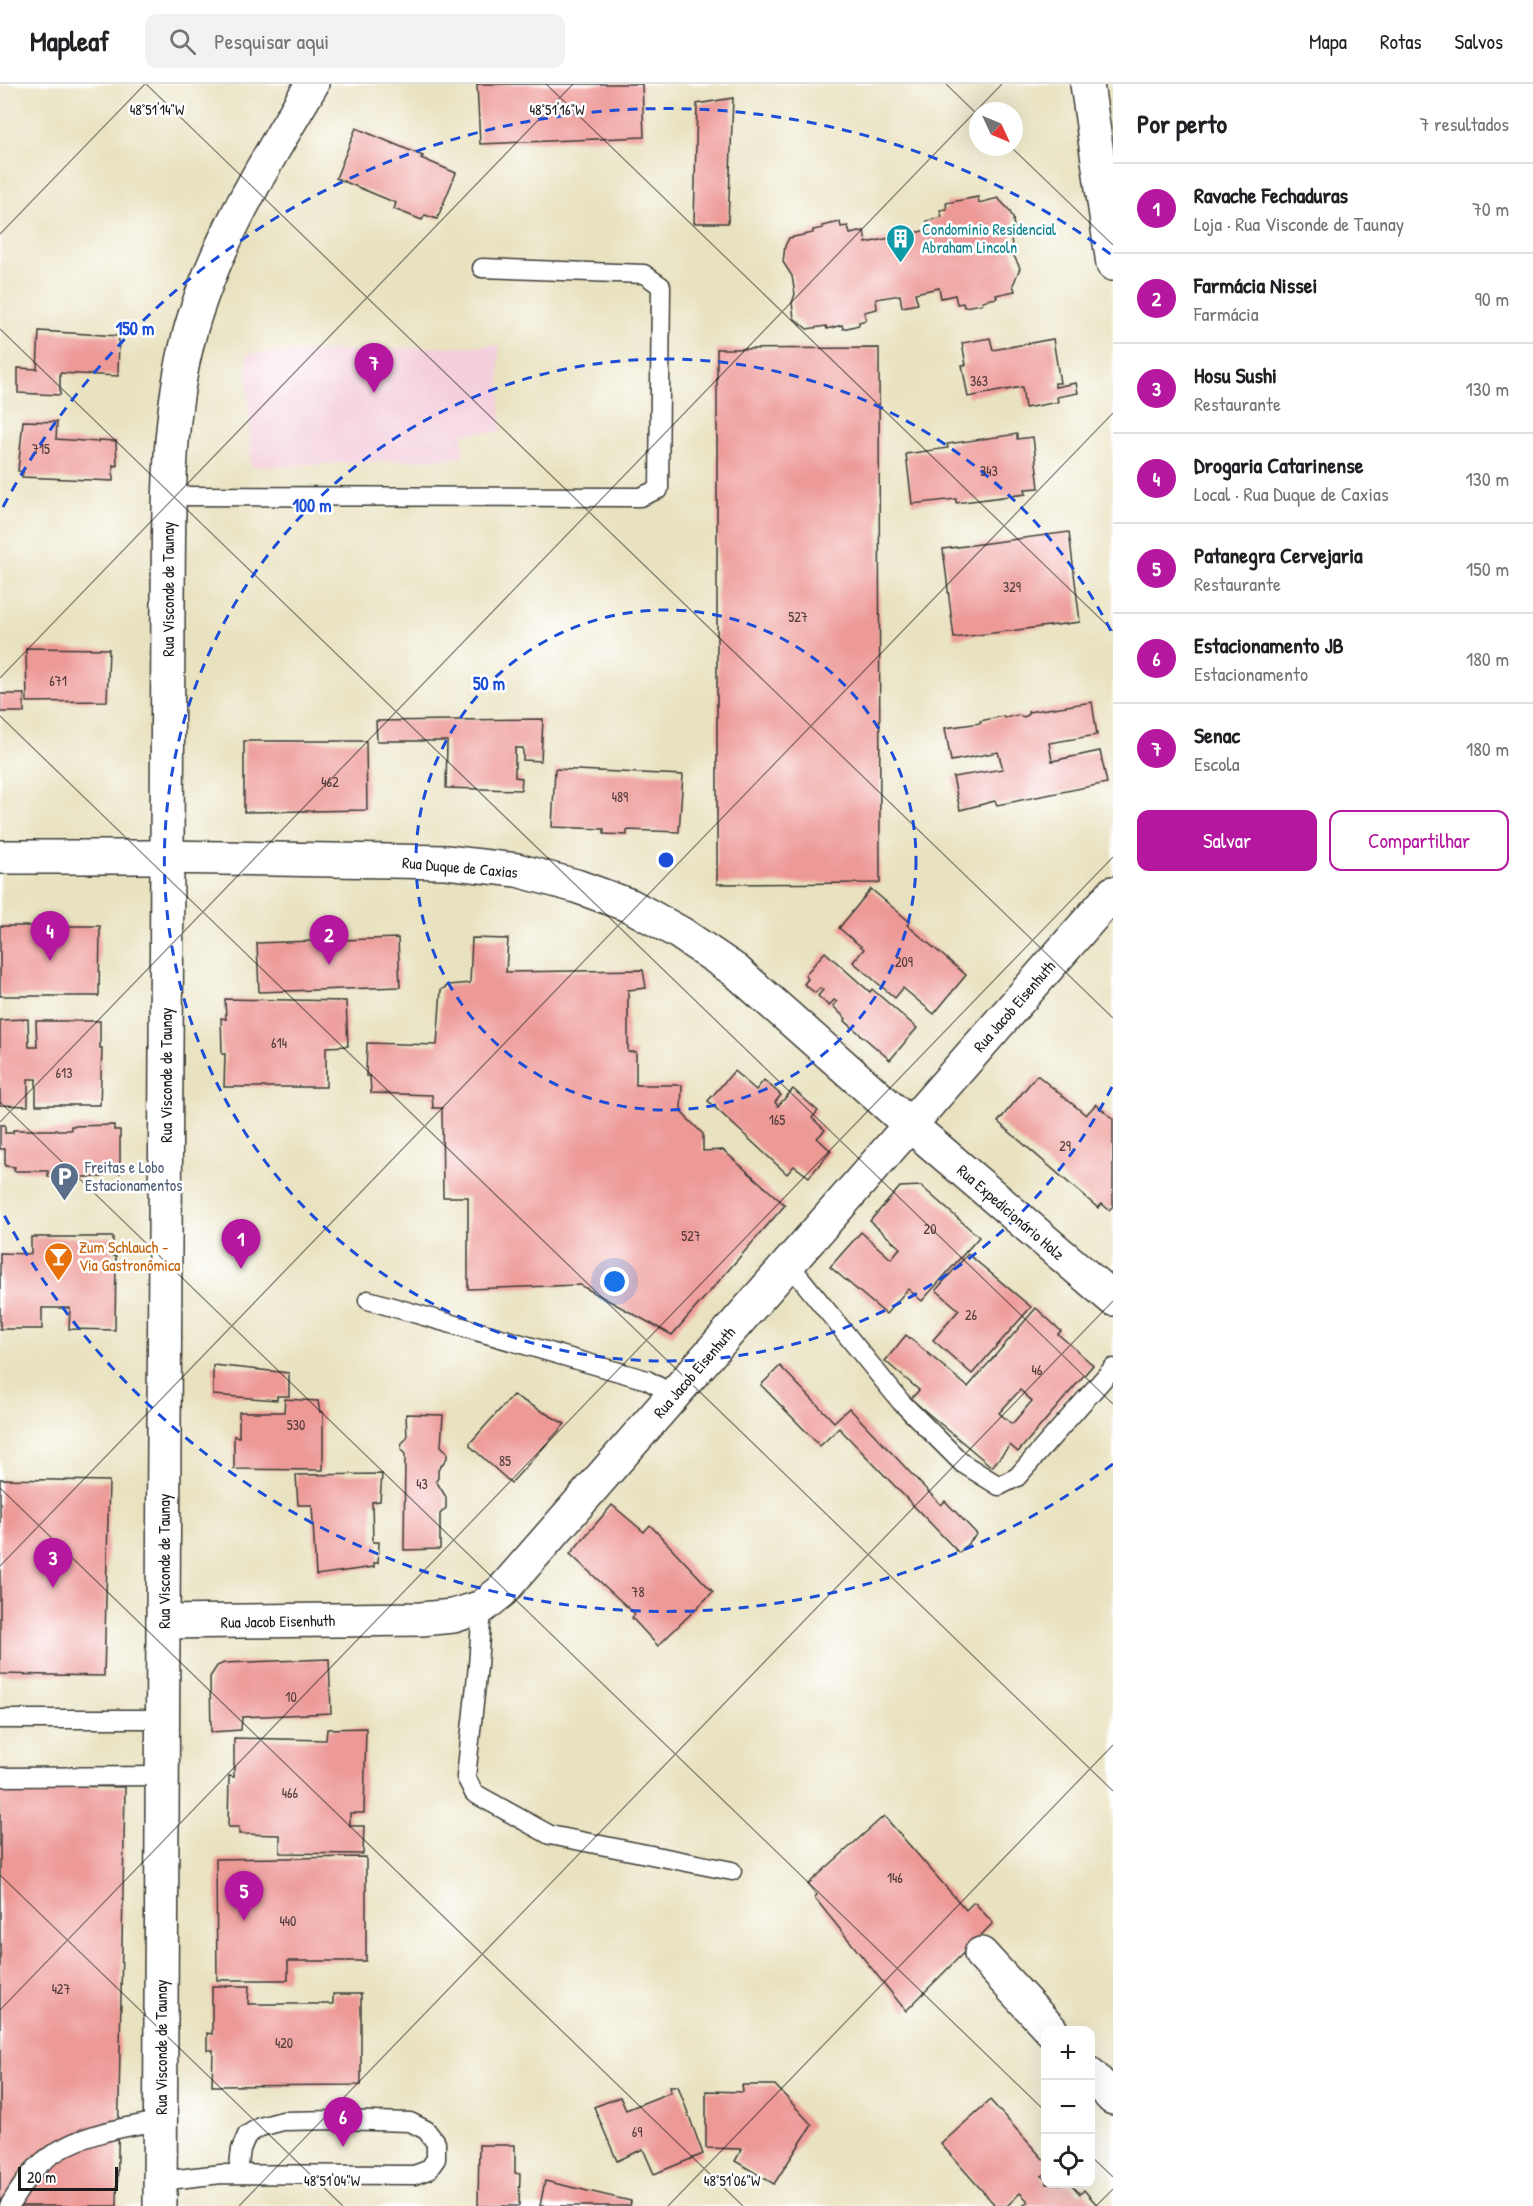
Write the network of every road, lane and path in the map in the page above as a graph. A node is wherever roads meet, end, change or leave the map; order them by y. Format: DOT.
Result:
graph roads {
  1 [pos="312,84"];
  2 [pos="1087,84"];
  3 [pos="1113,264"];
  4 [pos="482,268"];
  5 [pos="169,496"];
  6 [pos="0,857"];
  7 [pos="167,857"];
  8 [pos="1113,893"];
  9 [pos="910,1125"];
  10 [pos="789,1264"];
  11 [pos="1113,1299"];
  12 [pos="368,1300"];
  13 [pos="1113,1368"];
  14 [pos="674,1395"];
  15 [pos="482,1607"];
  16 [pos="164,1622"];
  17 [pos="0,1719"];
  18 [pos="163,1719"];
  19 [pos="0,1776"];
  20 [pos="162,1776"];
  21 [pos="732,1871"];
  22 [pos="981,1954"];
  23 [pos="1046,2026"];
  24 [pos="1095,2079"];
  25 [pos="1113,2098"];
  26 [pos="161,2121"];
  27 [pos="238,2174"];
  28 [pos="160,2194"];
  29 [pos="9,2206"];
  1 -- 5 [label="main road, Rua Visconde de Taunay"];
  2 -- 3 [label="main road"];
  4 -- 5 [label="lane"];
  5 -- 7 [label="main road, Rua Visconde de Taunay"];
  6 -- 7 [label="main road, Rua Duque de Caxias"];
  7 -- 9 [label="main road, Rua Duque de Caxias"];
  7 -- 16 [label="main road, Rua Visconde de Taunay"];
  8 -- 9 [label="main road, Rua Jacob Eisenhuth"];
  9 -- 10 [label="main road, Rua Jacob Eisenhuth"];
  9 -- 11 [label="main road, Rua Expedicionário Holz"];
  10 -- 13 [label="lane"];
  10 -- 14 [label="main road, Rua Jacob Eisenhuth"];
  12 -- 14 [label="lane"];
  14 -- 15 [label="main road, Rua Jacob Eisenhuth"];
  15 -- 16 [label="main road, Rua Jacob Eisenhuth"];
  15 -- 21 [label="lane"];
  16 -- 18 [label="main road, Rua Visconde de Taunay"];
  17 -- 18 [label="lane"];
  18 -- 20 [label="main road, Rua Visconde de Taunay"];
  19 -- 20 [label="lane"];
  20 -- 26 [label="main road, Rua Visconde de Taunay"];
  22 -- 23 [label="main road"];
  24 -- 25 [label="main road"];
  26 -- 28 [label="main road, Rua Visconde de Taunay"];
  26 -- 29 [label="lane"];
  27 -- 27 [label="lane"];
  27 -- 28 [label="lane"];
}
